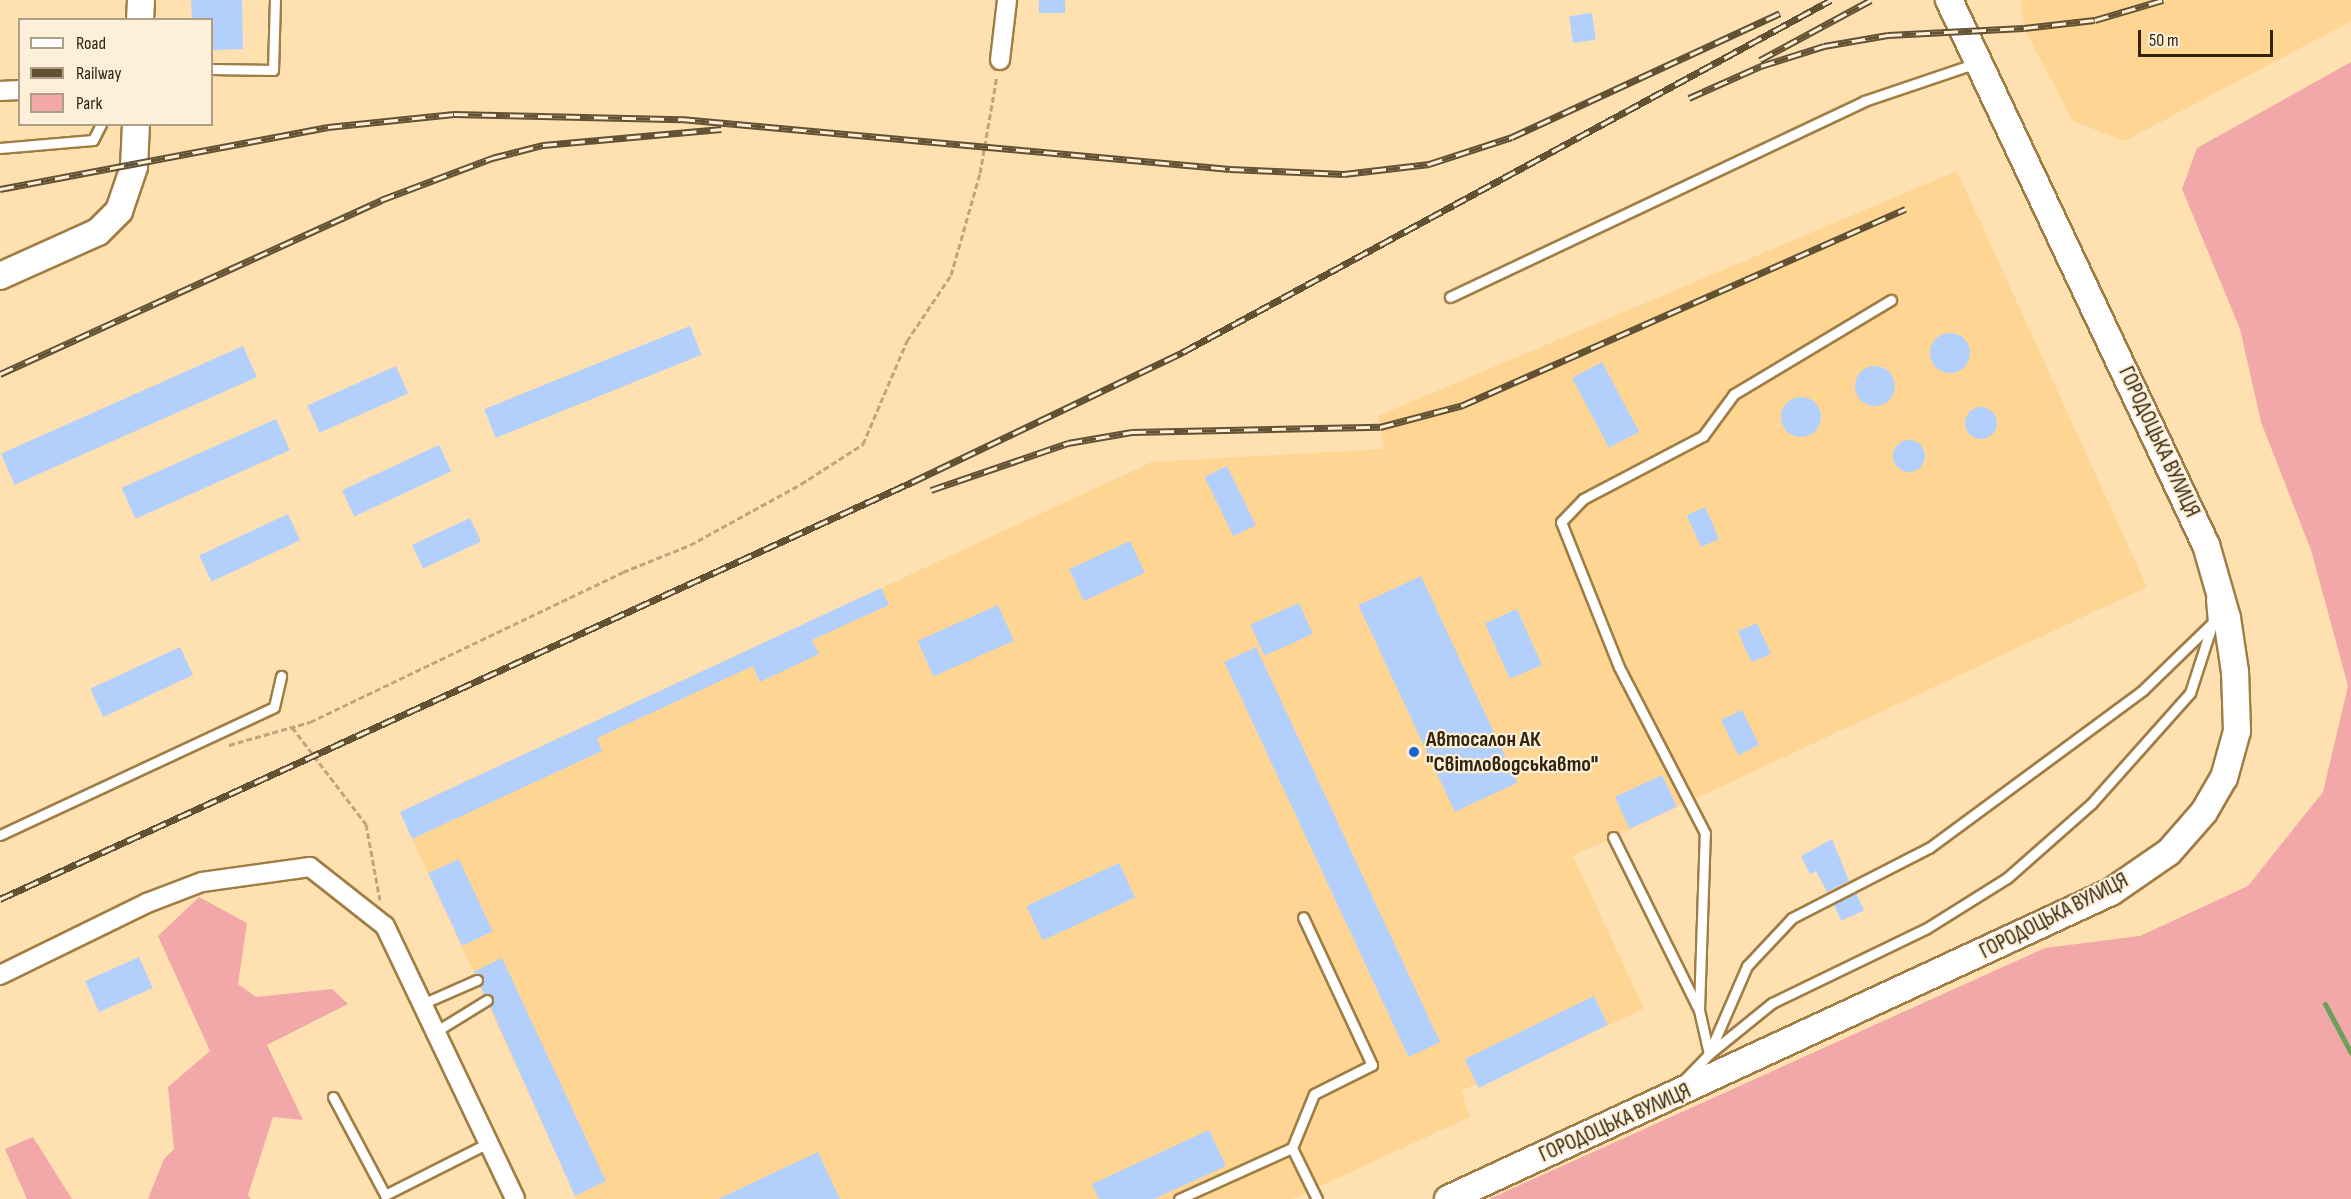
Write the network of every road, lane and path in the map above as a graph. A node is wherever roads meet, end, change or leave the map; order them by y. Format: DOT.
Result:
graph roads {
  1 [pos="141,0"];
  2 [pos="275,0"];
  3 [pos="1007,0"];
  4 [pos="1956,3"];
  5 [pos="140,18"];
  6 [pos="1000,60"];
  7 [pos="1979,62"];
  8 [pos="213,69"];
  9 [pos="18,90"];
  10 [pos="0,91"];
  11 [pos="100,126"];
  12 [pos="131,126"];
  13 [pos="0,148"];
  14 [pos="0,276"];
  15 [pos="1450,297"];
  16 [pos="1891,300"];
  17 [pos="2206,545"];
  18 [pos="2212,622"];
  19 [pos="281,675"];
  20 [pos="292,727"];
  21 [pos="223,746"];
  22 [pos="0,835"];
  23 [pos="1613,837"];
  24 [pos="1303,917"];
  25 [pos="385,926"];
  26 [pos="0,975"];
  27 [pos="477,980"];
  28 [pos="487,1000"];
  29 [pos="422,1004"];
  30 [pos="1699,1010"];
  31 [pos="435,1032"];
  32 [pos="1709,1054"];
  33 [pos="333,1097"];
  34 [pos="1667,1100"];
  35 [pos="488,1143"];
  36 [pos="1293,1148"];
  37 [pos="386,1197"];
  38 [pos="515,1199"];
  39 [pos="1179,1199"];
  40 [pos="1317,1199"];
  41 [pos="1448,1199"];
  1 -- 5 [label="main road"];
  2 -- 8 [label="lane"];
  3 -- 6 [label="street"];
  4 -- 7 [label="main road, ГОРОДОЦЬКА ВУЛИЦЯ"];
  6 -- 20 [label="path"];
  7 -- 15 [label="lane"];
  7 -- 17 [label="main road, ГОРОДОЦЬКА ВУЛИЦЯ"];
  9 -- 10 [label="street"];
  11 -- 13 [label="lane"];
  12 -- 14 [label="main road"];
  16 -- 30 [label="lane"];
  17 -- 18 [label="lane"];
  17 -- 34 [label="main road, ГОРОДОЦЬКА ВУЛИЦЯ"];
  18 -- 32 [label="lane"];
  18 -- 32 [label="lane"];
  19 -- 22 [label="lane"];
  20 -- 21 [label="path"];
  20 -- 25 [label="path"];
  23 -- 30 [label="lane"];
  24 -- 36 [label="lane"];
  25 -- 26 [label="street"];
  25 -- 29 [label="street"];
  27 -- 29 [label="lane"];
  28 -- 31 [label="lane"];
  29 -- 31 [label="street"];
  30 -- 32 [label="lane"];
  31 -- 35 [label="street"];
  32 -- 34 [label="lane"];
  33 -- 37 [label="lane"];
  34 -- 41 [label="main road, ГОРОДОЦЬКА ВУЛИЦЯ"];
  35 -- 37 [label="lane"];
  35 -- 38 [label="street"];
  36 -- 39 [label="lane"];
  36 -- 40 [label="lane"];
}
